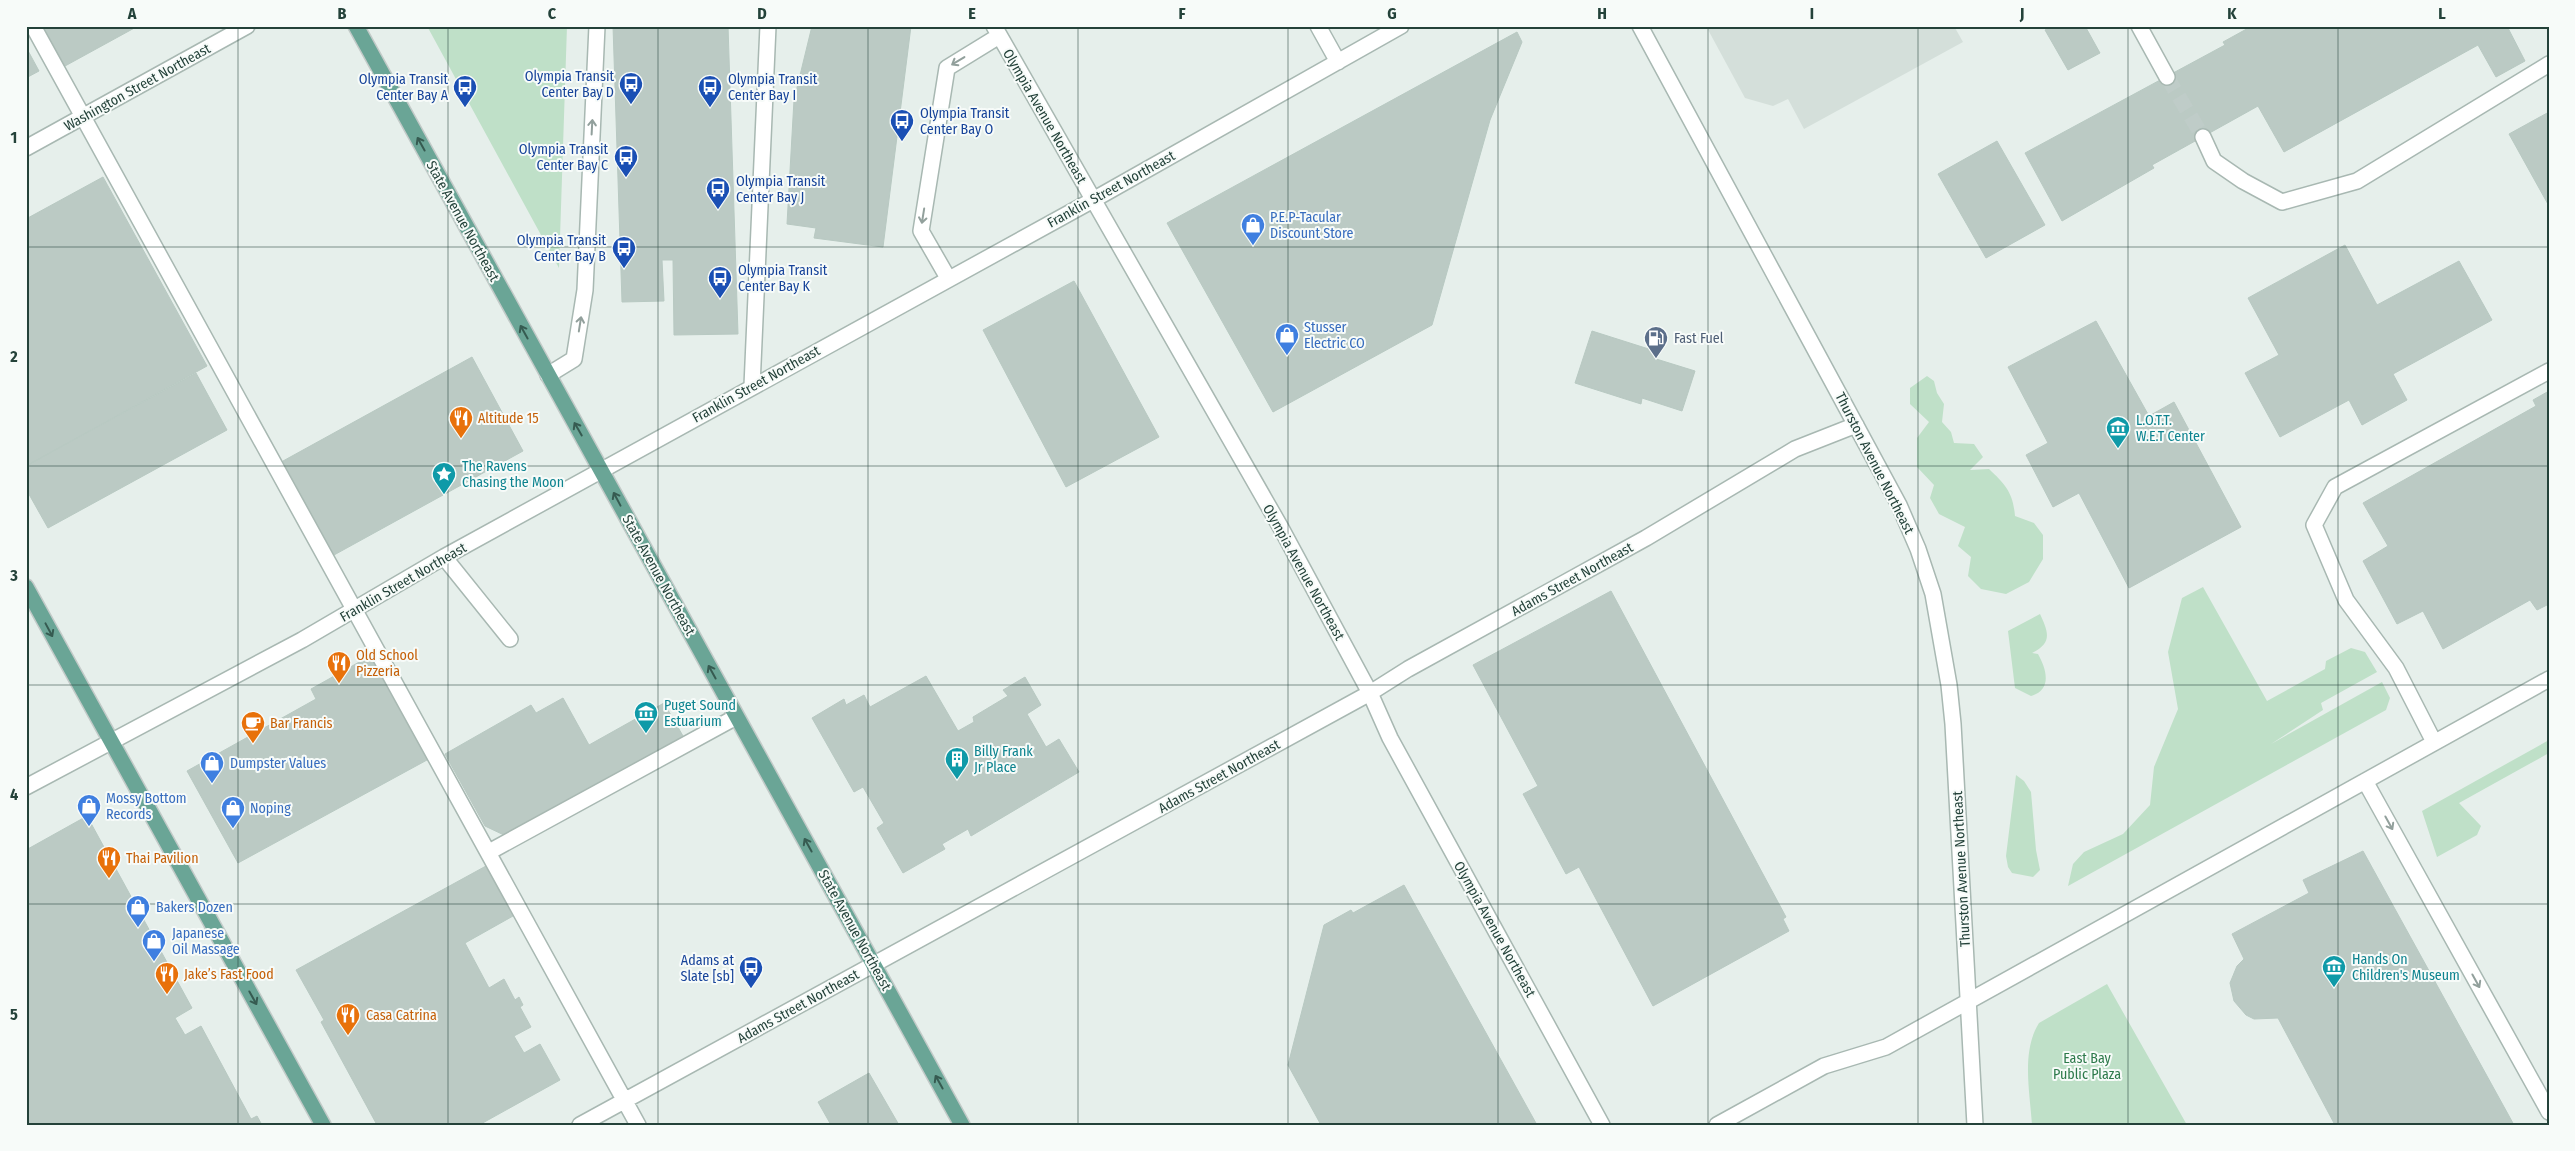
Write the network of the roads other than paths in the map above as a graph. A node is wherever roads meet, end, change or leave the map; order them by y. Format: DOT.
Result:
graph roads {
  1 [pos="33,26"];
  2 [pos="247,26"];
  3 [pos="356,26"];
  4 [pos="597,26"];
  5 [pos="768,26"];
  6 [pos="1318,26"];
  7 [pos="1401,26"];
  8 [pos="1640,26"];
  9 [pos="2139,26"];
  10 [pos="997,31"];
  11 [pos="1338,62"];
  12 [pos="2549,64"];
  13 [pos="2167,77"];
  14 [pos="82,117"];
  15 [pos="2203,137"];
  16 [pos="26,148"];
  17 [pos="1093,200"];
  18 [pos="948,278"];
  19 [pos="2549,371"];
  20 [pos="548,374"];
  21 [pos="752,386"];
  22 [pos="1856,426"];
  23 [pos="602,471"];
  24 [pos="444,557"];
  25 [pos="26,587"];
  26 [pos="356,609"];
  27 [pos="510,639"];
  28 [pos="2549,679"];
  29 [pos="1370,693"];
  30 [pos="736,717"];
  31 [pos="111,741"];
  32 [pos="2434,742"];
  33 [pos="2365,781"];
  34 [pos="26,787"];
  35 [pos="489,852"];
  36 [pos="874,964"];
  37 [pos="1968,1002"];
  38 [pos="625,1100"];
  39 [pos="2549,1112"];
  40 [pos="324,1125"];
  41 [pos="580,1125"];
  42 [pos="638,1125"];
  43 [pos="962,1125"];
  44 [pos="1602,1125"];
  45 [pos="1717,1125"];
  46 [pos="1975,1125"];
  1 -- 14 [label="street"];
  2 -- 14 [label="street, Washington Street Northeast"];
  20 -- 3 [label="main road, State Avenue Northeast, one-way"];
  20 -- 4 [label="street, one-way"];
  5 -- 21 [label="street"];
  6 -- 11 [label="street"];
  7 -- 11 [label="street, Franklin Street Northeast"];
  8 -- 22 [label="street, Thurston Avenue Northeast"];
  9 -- 13 [label="street"];
  10 -- 17 [label="street, Olympia Avenue Northeast"];
  10 -- 18 [label="street, one-way"];
  11 -- 17 [label="street, Franklin Street Northeast"];
  12 -- 15 [label="street"];
  14 -- 16 [label="street, Washington Street Northeast"];
  14 -- 26 [label="street"];
  17 -- 18 [label="street, Franklin Street Northeast"];
  17 -- 29 [label="street, Olympia Avenue Northeast"];
  18 -- 21 [label="street, Franklin Street Northeast"];
  19 -- 32 [label="street"];
  23 -- 20 [label="main road, State Avenue Northeast, one-way"];
  21 -- 23 [label="street, Franklin Street Northeast"];
  22 -- 29 [label="street, Adams Street Northeast"];
  22 -- 37 [label="street, Thurston Avenue Northeast"];
  23 -- 24 [label="street, Franklin Street Northeast"];
  30 -- 23 [label="main road, State Avenue Northeast, one-way"];
  24 -- 26 [label="street, Franklin Street Northeast"];
  24 -- 27 [label="street"];
  25 -- 31 [label="main road, one-way"];
  26 -- 31 [label="street, Franklin Street Northeast"];
  26 -- 35 [label="street"];
  28 -- 32 [label="street"];
  29 -- 36 [label="street, Adams Street Northeast"];
  29 -- 44 [label="street, Olympia Avenue Northeast"];
  30 -- 35 [label="street"];
  36 -- 30 [label="main road, State Avenue Northeast, one-way"];
  31 -- 34 [label="street, Franklin Street Northeast"];
  31 -- 40 [label="main road, one-way"];
  32 -- 33 [label="street"];
  33 -- 37 [label="street"];
  33 -- 39 [label="street, one-way"];
  35 -- 38 [label="street"];
  36 -- 38 [label="street, Adams Street Northeast"];
  43 -- 36 [label="main road, State Avenue Northeast, one-way"];
  37 -- 45 [label="street"];
  37 -- 46 [label="street, Thurston Avenue Northeast"];
  38 -- 41 [label="street, Adams Street Northeast"];
  38 -- 42 [label="street"];
}
